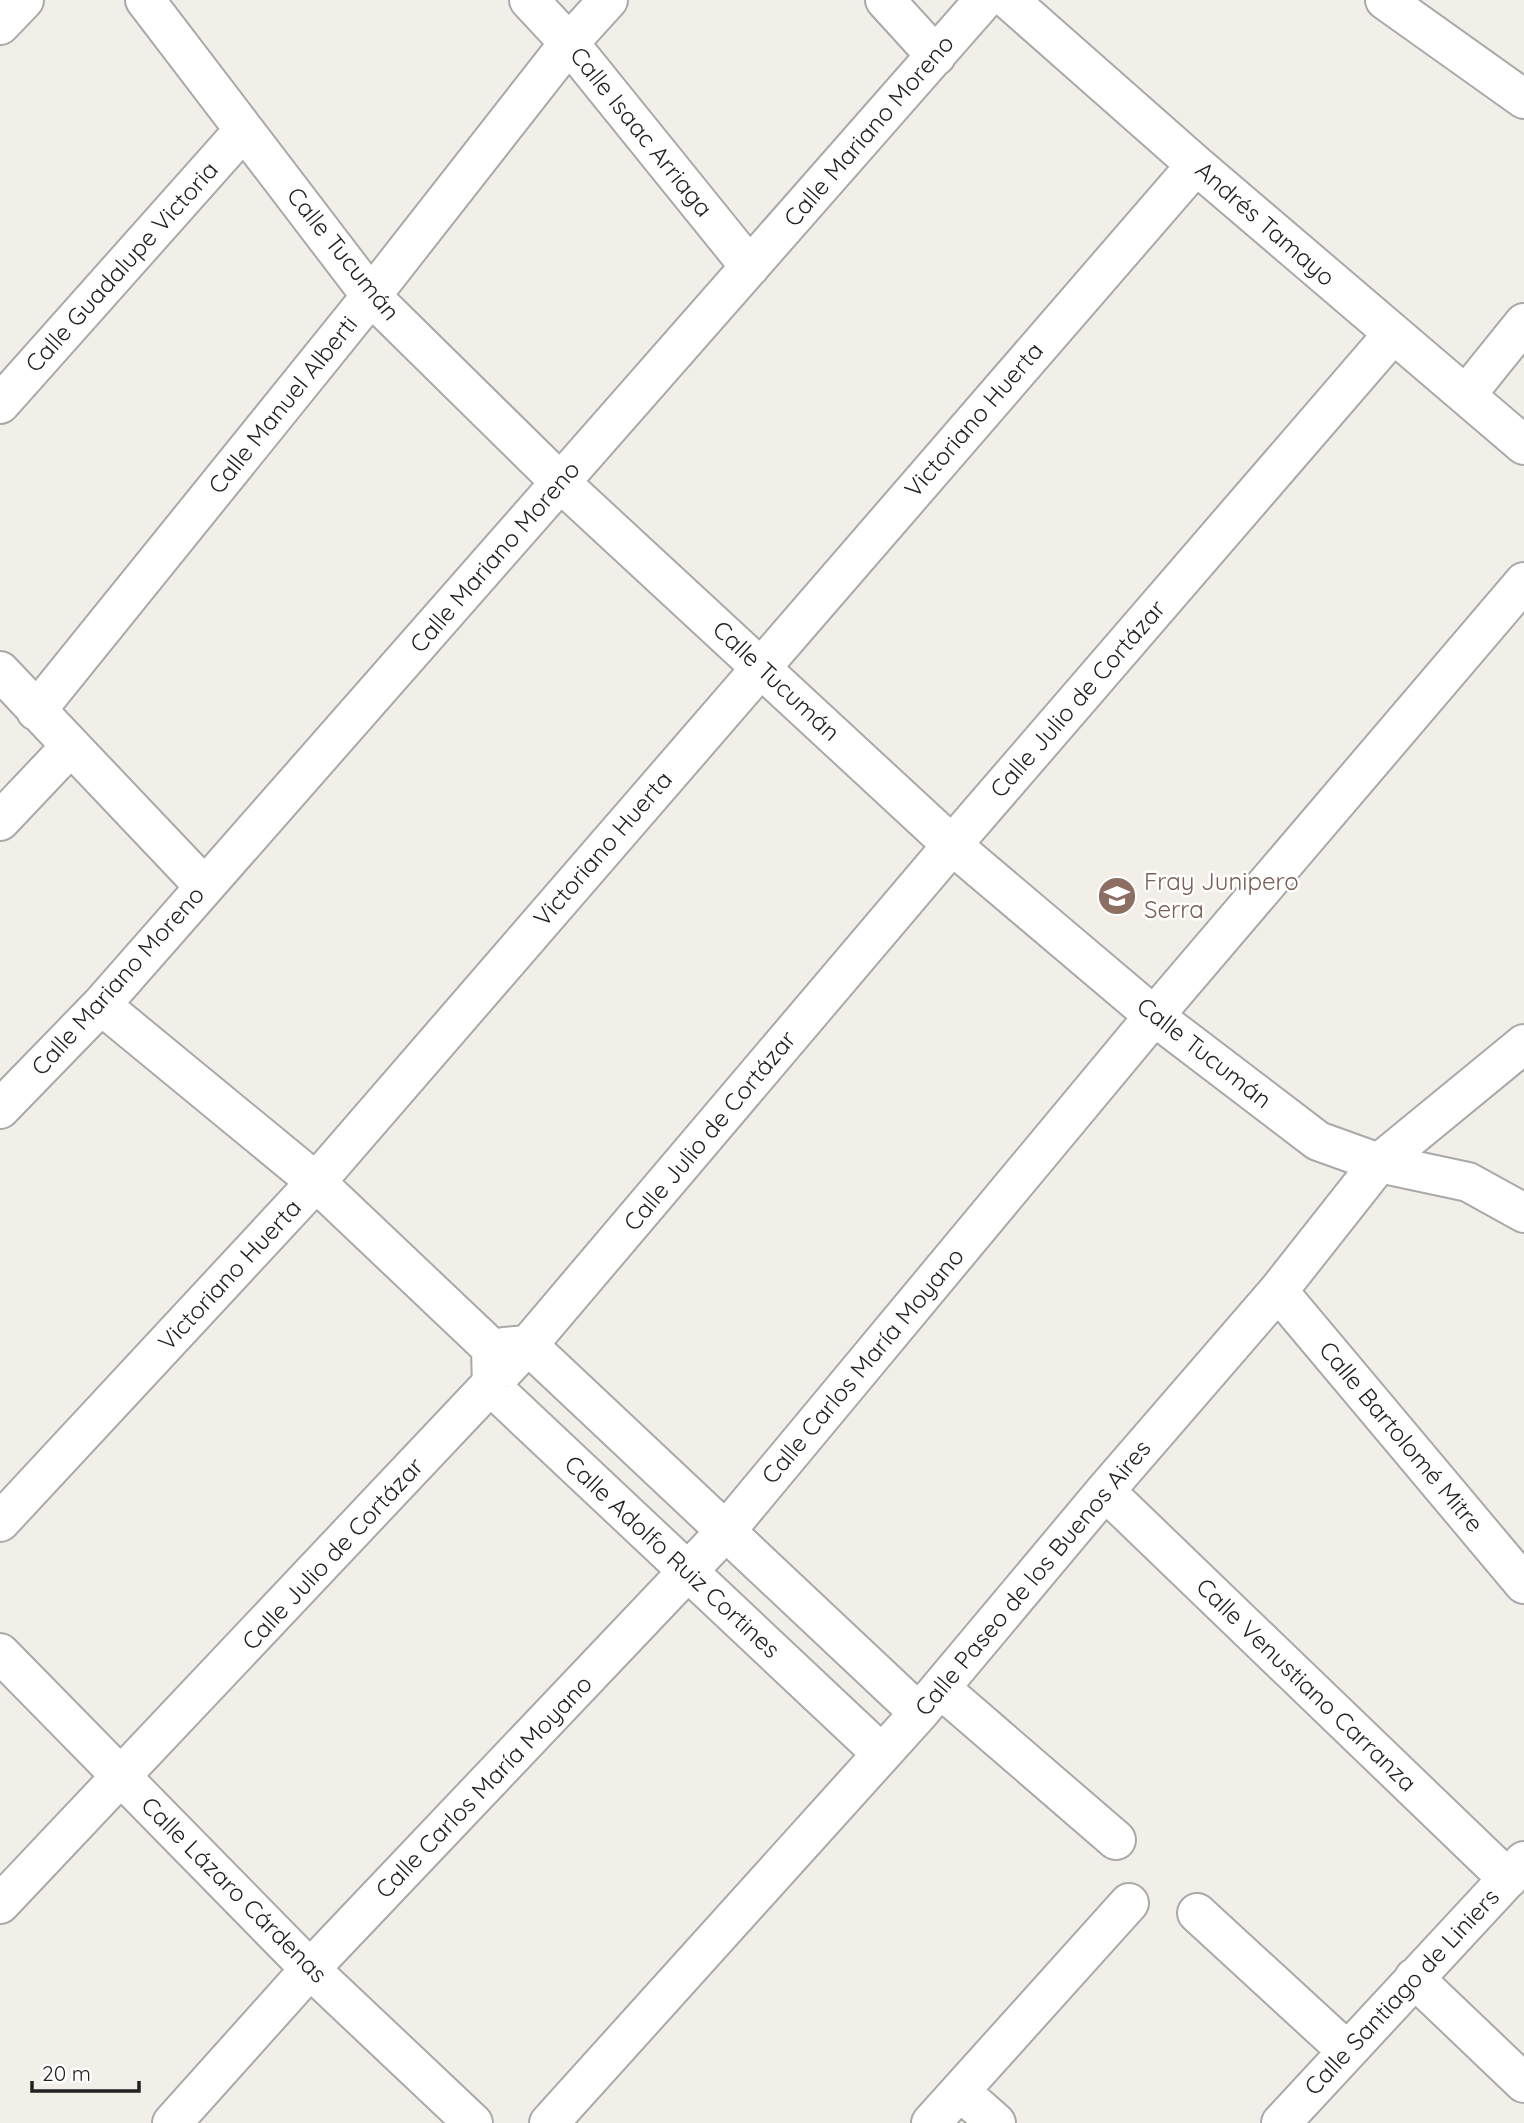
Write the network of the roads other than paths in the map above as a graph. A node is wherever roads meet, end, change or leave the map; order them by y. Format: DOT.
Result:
graph roads {
  1 [pos="24,0"];
  2 [pos="145,0"];
  3 [pos="528,0"];
  4 [pos="608,0"];
  5 [pos="885,0"];
  6 [pos="984,0"];
  7 [pos="1009,0"];
  8 [pos="1385,0"];
  9 [pos="0,25"];
  10 [pos="569,43"];
  11 [pos="936,56"];
  12 [pos="1524,99"];
  13 [pos="244,130"];
  14 [pos="1196,165"];
  15 [pos="750,267"];
  16 [pos="371,296"];
  17 [pos="1524,323"];
  18 [pos="1393,334"];
  19 [pos="1465,395"];
  20 [pos="0,404"];
  21 [pos="1524,445"];
  22 [pos="561,483"];
  23 [pos="1524,582"];
  24 [pos="760,667"];
  25 [pos="0,671"];
  26 [pos="36,710"];
  27 [pos="71,747"];
  28 [pos="0,821"];
  29 [pos="953,845"];
  30 [pos="204,886"];
  31 [pos="101,1005"];
  32 [pos="1154,1016"];
  33 [pos="1524,1044"];
  34 [pos="0,1109"];
  35 [pos="1379,1163"];
  36 [pos="316,1182"];
  37 [pos="1524,1213"];
  38 [pos="1278,1291"];
  39 [pos="510,1347"];
  40 [pos="492,1387"];
  41 [pos="1105,1491"];
  42 [pos="0,1522"];
  43 [pos="725,1532"];
  44 [pos="688,1573"];
  45 [pos="1524,1584"];
  46 [pos="0,1653"];
  47 [pos="930,1701"];
  48 [pos="882,1754"];
  49 [pos="122,1777"];
  50 [pos="1116,1840"];
  51 [pos="1516,1870"];
  52 [pos="1129,1903"];
  53 [pos="0,1904"];
  54 [pos="1197,1913"];
  55 [pos="310,1969"];
  56 [pos="1414,1978"];
  57 [pos="1346,2050"];
  58 [pos="1524,2083"];
  59 [pos="961,2092"];
  60 [pos="172,2123"];
  61 [pos="473,2123"];
  62 [pos="549,2123"];
  63 [pos="931,2123"];
  64 [pos="996,2123"];
  65 [pos="1281,2123"];
  1 -- 9 [label="street"];
  2 -- 13 [label="street, Calle Tucumán"];
  3 -- 10 [label="street, Calle Isaac Arriaga"];
  4 -- 10 [label="street, Calle Manuel Alberti"];
  5 -- 11 [label="street"];
  6 -- 11 [label="street, Calle Mariano Moreno"];
  7 -- 14 [label="street, Andrés Tamayo"];
  8 -- 12 [label="street"];
  10 -- 15 [label="street, Calle Isaac Arriaga"];
  10 -- 16 [label="street, Calle Manuel Alberti"];
  11 -- 15 [label="street, Calle Mariano Moreno"];
  13 -- 16 [label="street, Calle Tucumán"];
  13 -- 20 [label="street, Calle Guadalupe Victoria"];
  14 -- 18 [label="street, Andrés Tamayo"];
  14 -- 24 [label="street, Victoriano Huerta"];
  15 -- 22 [label="street, Calle Mariano Moreno"];
  16 -- 22 [label="street, Calle Tucumán"];
  16 -- 26 [label="street, Calle Manuel Alberti"];
  17 -- 19 [label="street"];
  18 -- 19 [label="street, Andrés Tamayo"];
  18 -- 29 [label="street, Calle Julio de Cortázar"];
  19 -- 21 [label="street, Andrés Tamayo"];
  22 -- 24 [label="street, Calle Tucumán"];
  22 -- 30 [label="street, Calle Mariano Moreno"];
  23 -- 32 [label="street, Calle Carlos María Moyano"];
  24 -- 29 [label="street, Calle Tucumán"];
  24 -- 36 [label="street, Victoriano Huerta"];
  25 -- 26 [label="street"];
  26 -- 27 [label="street"];
  27 -- 28 [label="street"];
  27 -- 30 [label="street"];
  29 -- 32 [label="street, Calle Tucumán"];
  29 -- 39 [label="street, Calle Julio de Cortázar"];
  30 -- 31 [label="street, Calle Mariano Moreno"];
  31 -- 34 [label="street, Calle Mariano Moreno"];
  31 -- 36 [label="street"];
  32 -- 35 [label="street, Calle Tucumán"];
  32 -- 43 [label="street, Calle Carlos María Moyano"];
  33 -- 35 [label="street, Calle Paseo de los Buenos Aires"];
  35 -- 37 [label="street, Calle Tucumán"];
  35 -- 38 [label="street, Calle Paseo de los Buenos Aires"];
  36 -- 39 [label="street"];
  36 -- 42 [label="street, Victoriano Huerta"];
  38 -- 41 [label="street, Calle Paseo de los Buenos Aires"];
  38 -- 45 [label="street, Calle Bartolomé Mitre"];
  39 -- 40 [label="street, Calle Julio de Cortázar"];
  39 -- 43 [label="street"];
  40 -- 44 [label="street, Calle Adolfo Ruiz Cortines"];
  40 -- 49 [label="street, Calle Julio de Cortázar"];
  41 -- 47 [label="street, Calle Paseo de los Buenos Aires"];
  41 -- 51 [label="street, Calle Venustiano Carranza"];
  43 -- 44 [label="street, Calle Carlos María Moyano"];
  43 -- 47 [label="street"];
  44 -- 48 [label="street, Calle Adolfo Ruiz Cortines"];
  44 -- 55 [label="street, Calle Carlos María Moyano"];
  46 -- 49 [label="street, Calle Lázaro Cárdenas"];
  47 -- 48 [label="street, Calle Paseo de los Buenos Aires"];
  47 -- 50 [label="street"];
  48 -- 62 [label="street, Calle Paseo de los Buenos Aires"];
  49 -- 53 [label="street, Calle Julio de Cortázar"];
  49 -- 55 [label="street, Calle Lázaro Cárdenas"];
  51 -- 56 [label="street, Calle Santiago de Liniers"];
  52 -- 59 [label="street"];
  54 -- 57 [label="street"];
  55 -- 60 [label="street, Calle Carlos María Moyano"];
  55 -- 61 [label="street, Calle Lázaro Cárdenas"];
  56 -- 57 [label="street, Calle Santiago de Liniers"];
  56 -- 58 [label="street"];
  57 -- 65 [label="street, Calle Santiago de Liniers"];
  59 -- 63 [label="street"];
  59 -- 64 [label="street"];
}
